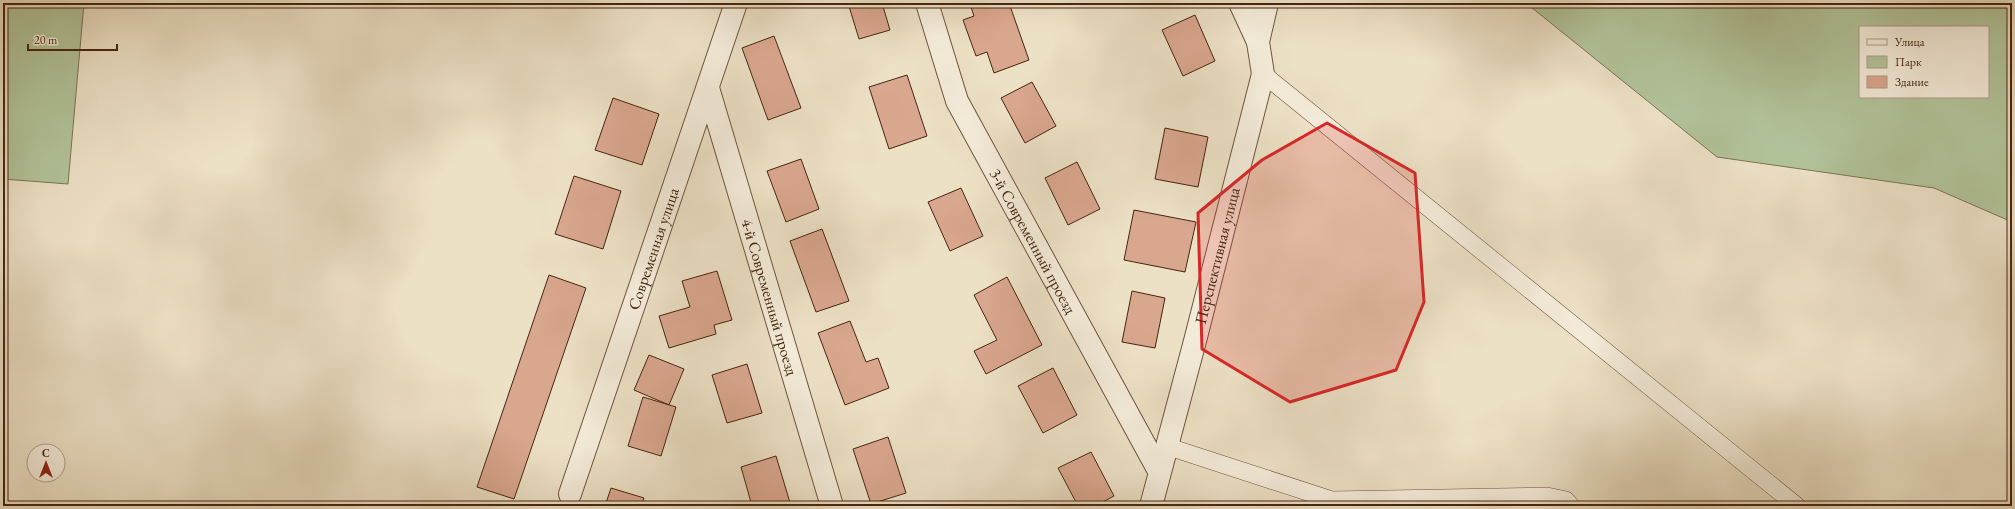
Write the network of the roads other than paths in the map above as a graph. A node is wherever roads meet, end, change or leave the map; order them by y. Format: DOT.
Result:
graph roads {
  1 [pos="736,3"];
  2 [pos="927,3"];
  3 [pos="1240,3"];
  4 [pos="1267,3"];
  5 [pos="1258,42"];
  6 [pos="1263,74"];
  7 [pos="708,88"];
  8 [pos="1166,446"];
  9 [pos="1159,471"];
  10 [pos="570,494"];
  11 [pos="1417,502"];
  12 [pos="1332,503"];
  13 [pos="832,506"];
  14 [pos="1151,506"];
  15 [pos="1571,506"];
  16 [pos="1797,506"];
  1 -- 7 [label="street, Современная улица"];
  2 -- 9 [label="street, 3-й Современный проезд"];
  3 -- 5 [label="street"];
  4 -- 5 [label="street, Перспективная улица"];
  5 -- 6 [label="street, Перспективная улица"];
  6 -- 8 [label="street, Перспективная улица"];
  6 -- 16 [label="lane"];
  7 -- 10 [label="street, Современная улица"];
  7 -- 13 [label="street, 4-й Современный проезд"];
  8 -- 9 [label="street, Перспективная улица"];
  8 -- 12 [label="lane"];
  9 -- 14 [label="street, Перспективная улица"];
  11 -- 12 [label="lane"];
  11 -- 15 [label="lane"];
}
